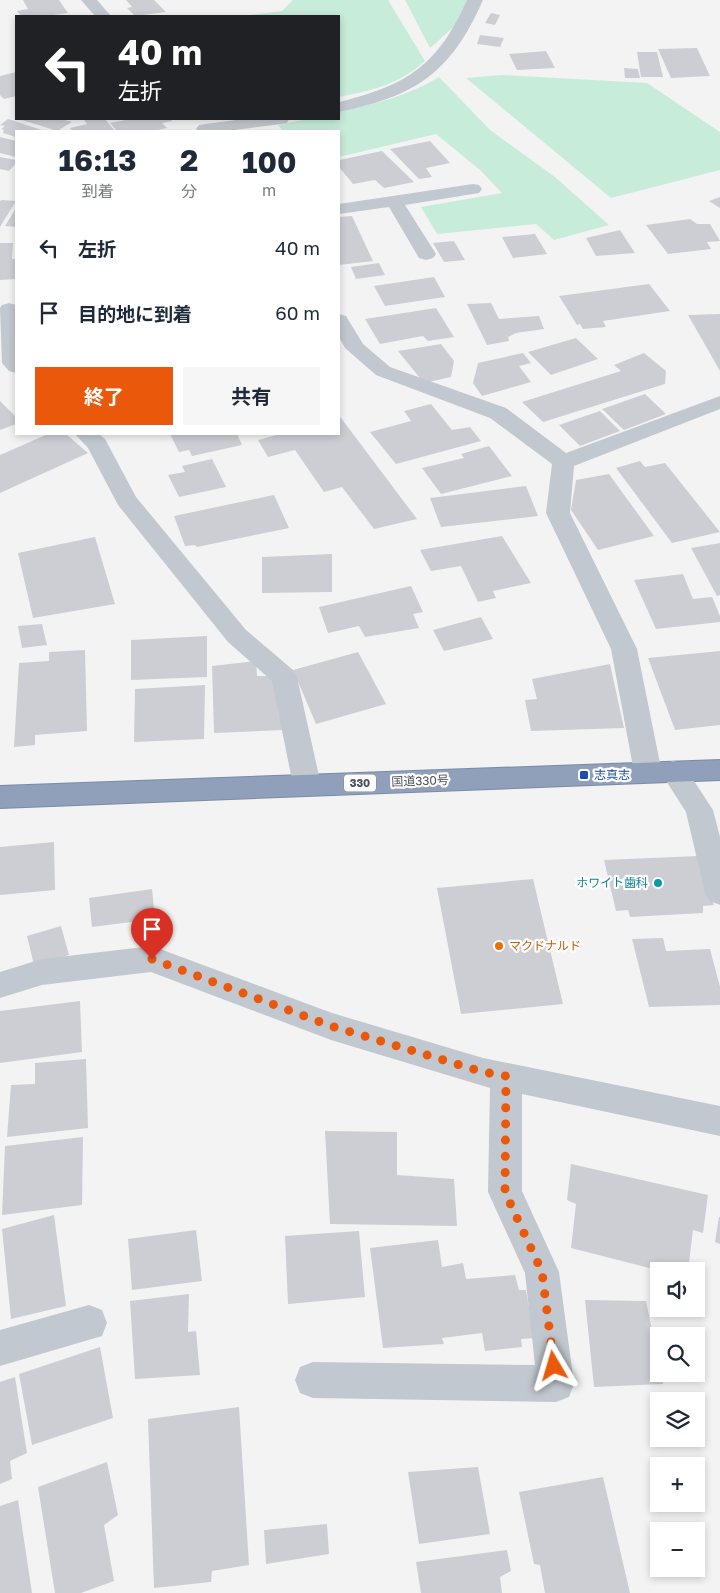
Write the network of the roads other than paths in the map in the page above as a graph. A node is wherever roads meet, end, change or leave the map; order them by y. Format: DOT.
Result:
graph roads {
  1 [pos="89,0"];
  2 [pos="475,0"];
  3 [pos="102,15"];
  4 [pos="340,107"];
  5 [pos="270,120"];
  6 [pos="202,126"];
  7 [pos="472,189"];
  8 [pos="394,201"];
  9 [pos="340,210"];
  10 [pos="426,254"];
  11 [pos="9,309"];
  12 [pos="340,322"];
  13 [pos="15,366"];
  14 [pos="720,402"];
  15 [pos="87,435"];
  16 [pos="562,462"];
  17 [pos="720,770"];
  18 [pos="660,772"];
  19 [pos="308,786"];
  20 [pos="0,797"];
  21 [pos="720,893"];
  22 [pos="0,985"];
  23 [pos="506,1076"];
  24 [pos="720,1121"];
  25 [pos="89,1323"];
  26 [pos="0,1348"];
  27 [pos="313,1380"];
  1 -- 3 [label="street"];
  2 -- 4 [label="street"];
  5 -- 6 [label="street"];
  7 -- 8 [label="street"];
  8 -- 9 [label="street"];
  8 -- 10 [label="street"];
  11 -- 13 [label="street"];
  12 -- 16 [label="street"];
  14 -- 16 [label="street"];
  15 -- 19 [label="street"];
  16 -- 18 [label="street"];
  17 -- 18 [label="highway, 国道330号 / 330"];
  18 -- 19 [label="highway, 国道330号 / 330"];
  18 -- 21 [label="street"];
  19 -- 20 [label="highway, 国道330号 / 330"];
  22 -- 23 [label="street"];
  23 -- 24 [label="street"];
  23 -- 27 [label="street"];
  25 -- 26 [label="street"];
}
